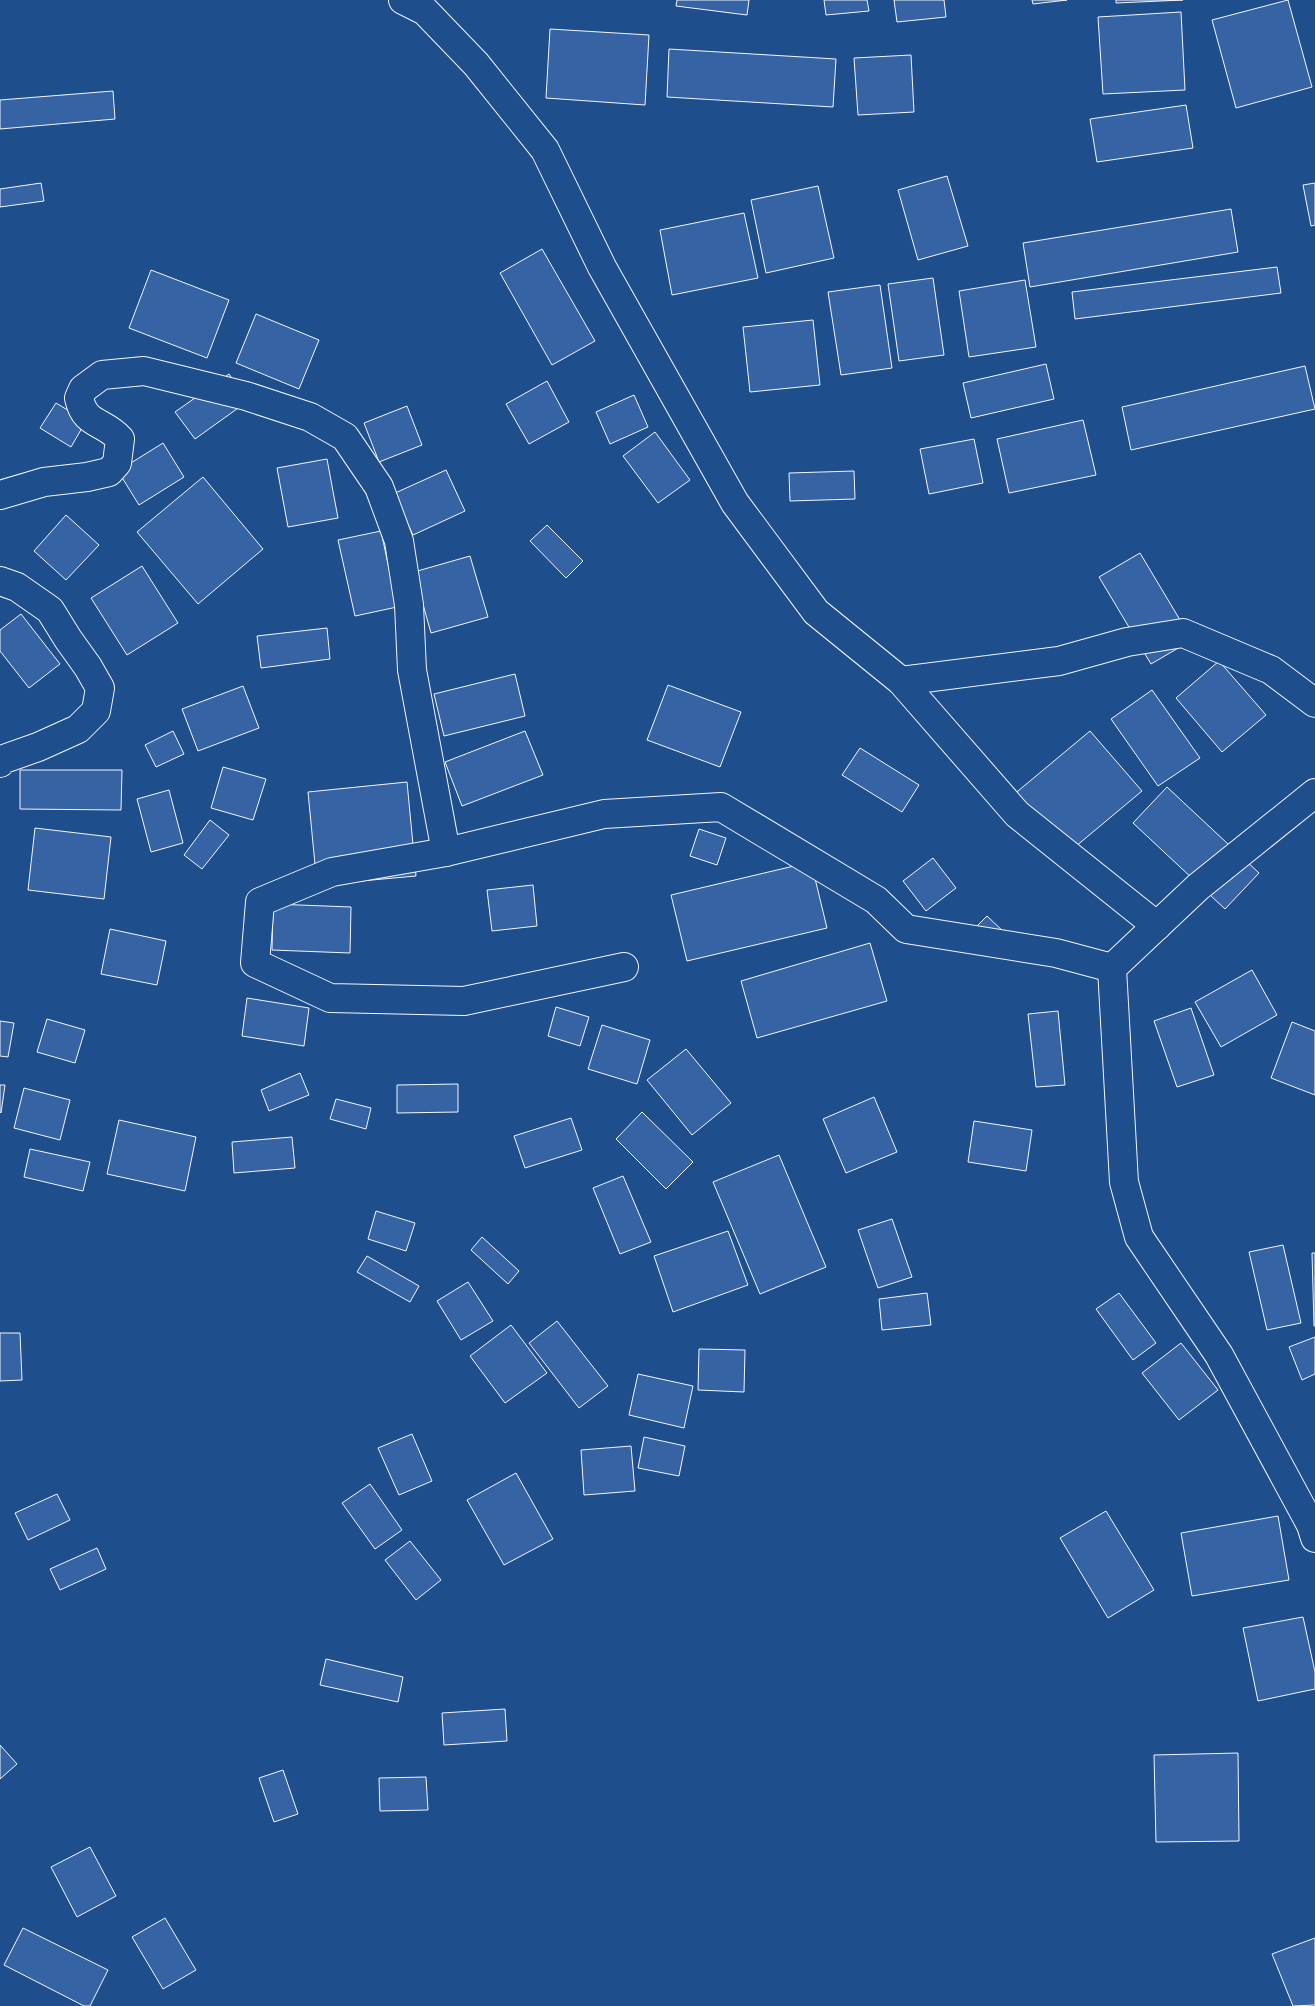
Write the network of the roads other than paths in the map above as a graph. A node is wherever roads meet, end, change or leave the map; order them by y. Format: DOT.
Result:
graph roads {
  1 [pos="403,0"];
  2 [pos="0,495"];
  3 [pos="0,581"];
  4 [pos="901,681"];
  5 [pos="1315,703"];
  6 [pos="0,763"];
  7 [pos="1315,793"];
  8 [pos="446,852"];
  9 [pos="1157,926"];
  10 [pos="624,967"];
  11 [pos="1112,968"];
  12 [pos="1315,1538"];
  1 -- 4 [label="street"];
  2 -- 8 [label="street"];
  3 -- 6 [label="street"];
  4 -- 5 [label="street"];
  4 -- 9 [label="street"];
  7 -- 9 [label="street"];
  8 -- 10 [label="street"];
  8 -- 11 [label="street"];
  9 -- 11 [label="street"];
  11 -- 12 [label="street"];
}
